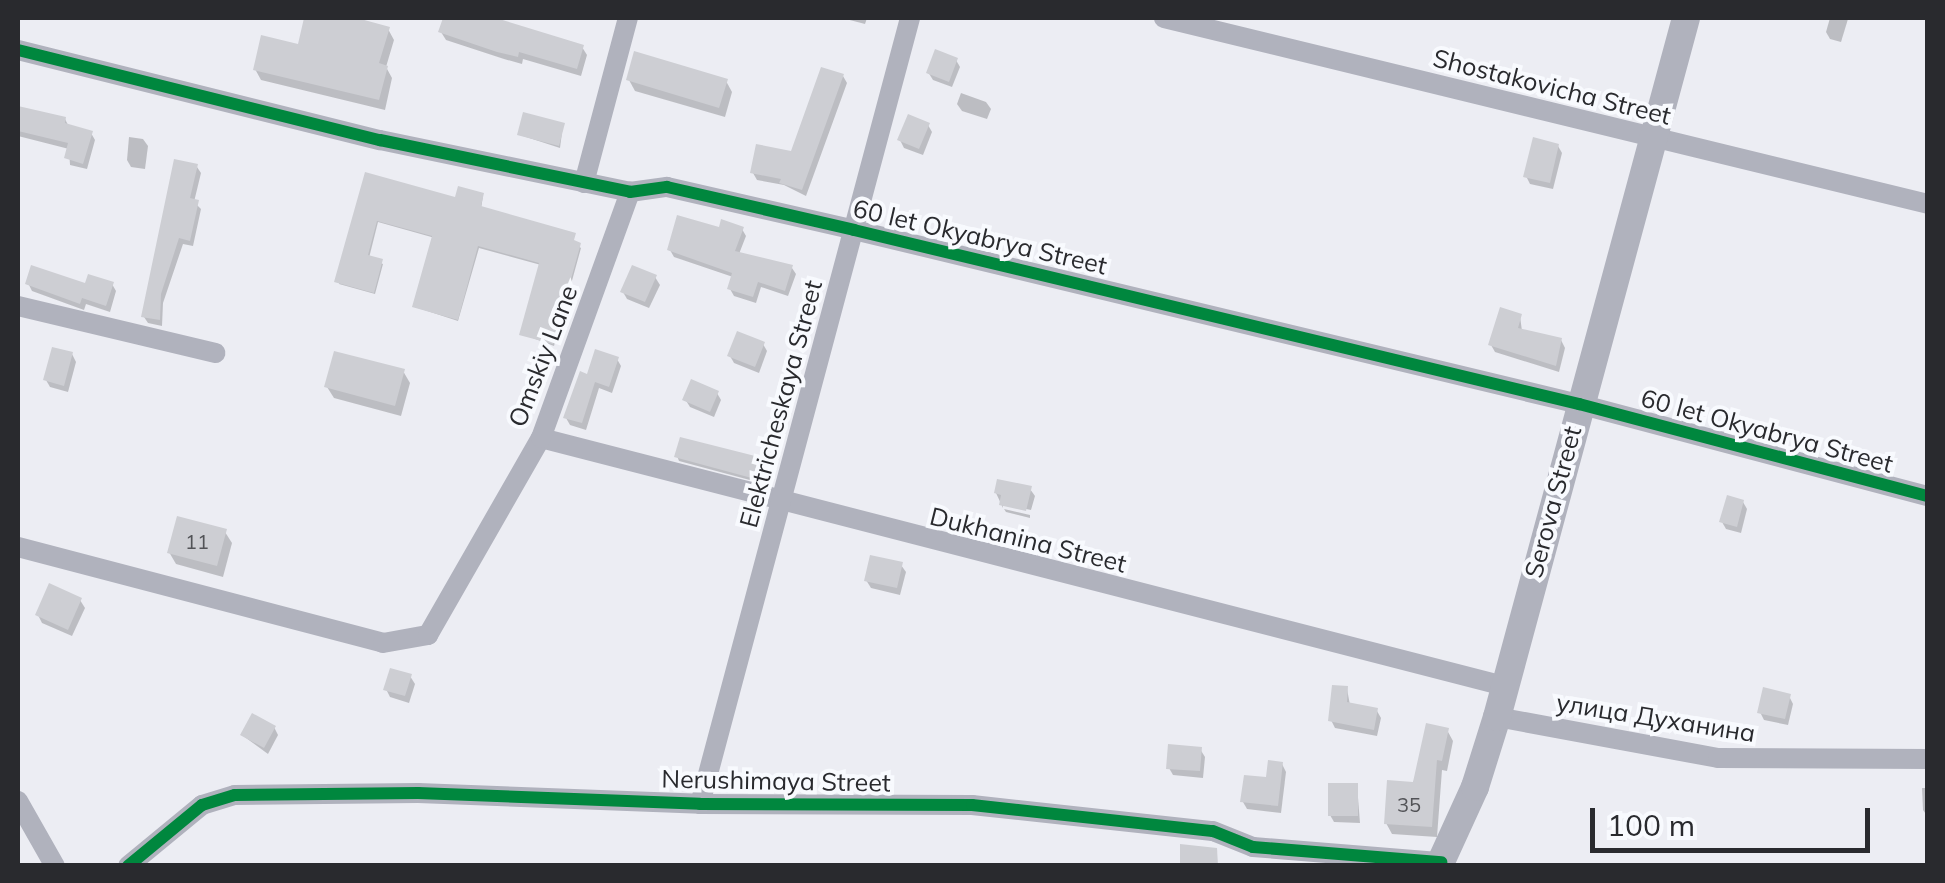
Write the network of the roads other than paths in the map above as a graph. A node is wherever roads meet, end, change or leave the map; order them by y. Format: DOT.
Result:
graph roads {
  1 [pos="628,18"];
  2 [pos="910,18"];
  3 [pos="1164,18"];
  4 [pos="1686,18"];
  5 [pos="18,50"];
  6 [pos="1655,138"];
  7 [pos="584,183"];
  8 [pos="630,192"];
  9 [pos="1928,204"];
  10 [pos="854,230"];
  11 [pos="18,306"];
  12 [pos="215,352"];
  13 [pos="1579,404"];
  14 [pos="540,438"];
  15 [pos="1928,496"];
  16 [pos="781,502"];
  17 [pos="18,547"];
  18 [pos="1504,686"];
  19 [pos="1497,717"];
  20 [pos="1928,759"];
  21 [pos="18,801"];
  22 [pos="700,804"];
  23 [pos="1440,864"];
  24 [pos="55,866"];
  25 [pos="128,866"];
  1 -- 7 [label="street"];
  2 -- 10 [label="street, Elektricheskaya Street"];
  3 -- 6 [label="street, Shostakovicha Street"];
  4 -- 6 [label="street, Serova Street"];
  5 -- 7 [label="street, 60 let Okyabrya Street"];
  6 -- 9 [label="street, Shostakovicha Street"];
  6 -- 13 [label="street, Serova Street"];
  7 -- 8 [label="street, 60 let Okyabrya Street"];
  8 -- 10 [label="street, 60 let Okyabrya Street"];
  8 -- 14 [label="street, Omskiy Lane"];
  10 -- 13 [label="street, 60 let Okyabrya Street"];
  10 -- 16 [label="street, Elektricheskaya Street"];
  11 -- 12 [label="street"];
  13 -- 15 [label="street, 60 let Okyabrya Street"];
  13 -- 18 [label="street, Serova Street"];
  14 -- 16 [label="street, Dukhanina Street"];
  14 -- 17 [label="street, Omskiy Lane"];
  16 -- 18 [label="street, Dukhanina Street"];
  16 -- 22 [label="street, Elektricheskaya Street"];
  18 -- 19 [label="street, Serova Street"];
  19 -- 20 [label="street, улица Духанина"];
  19 -- 23 [label="street, Serova Street"];
  21 -- 24 [label="street"];
  22 -- 23 [label="street, Nerushimaya Street"];
  22 -- 25 [label="street, Nerushimaya Street"];
}
